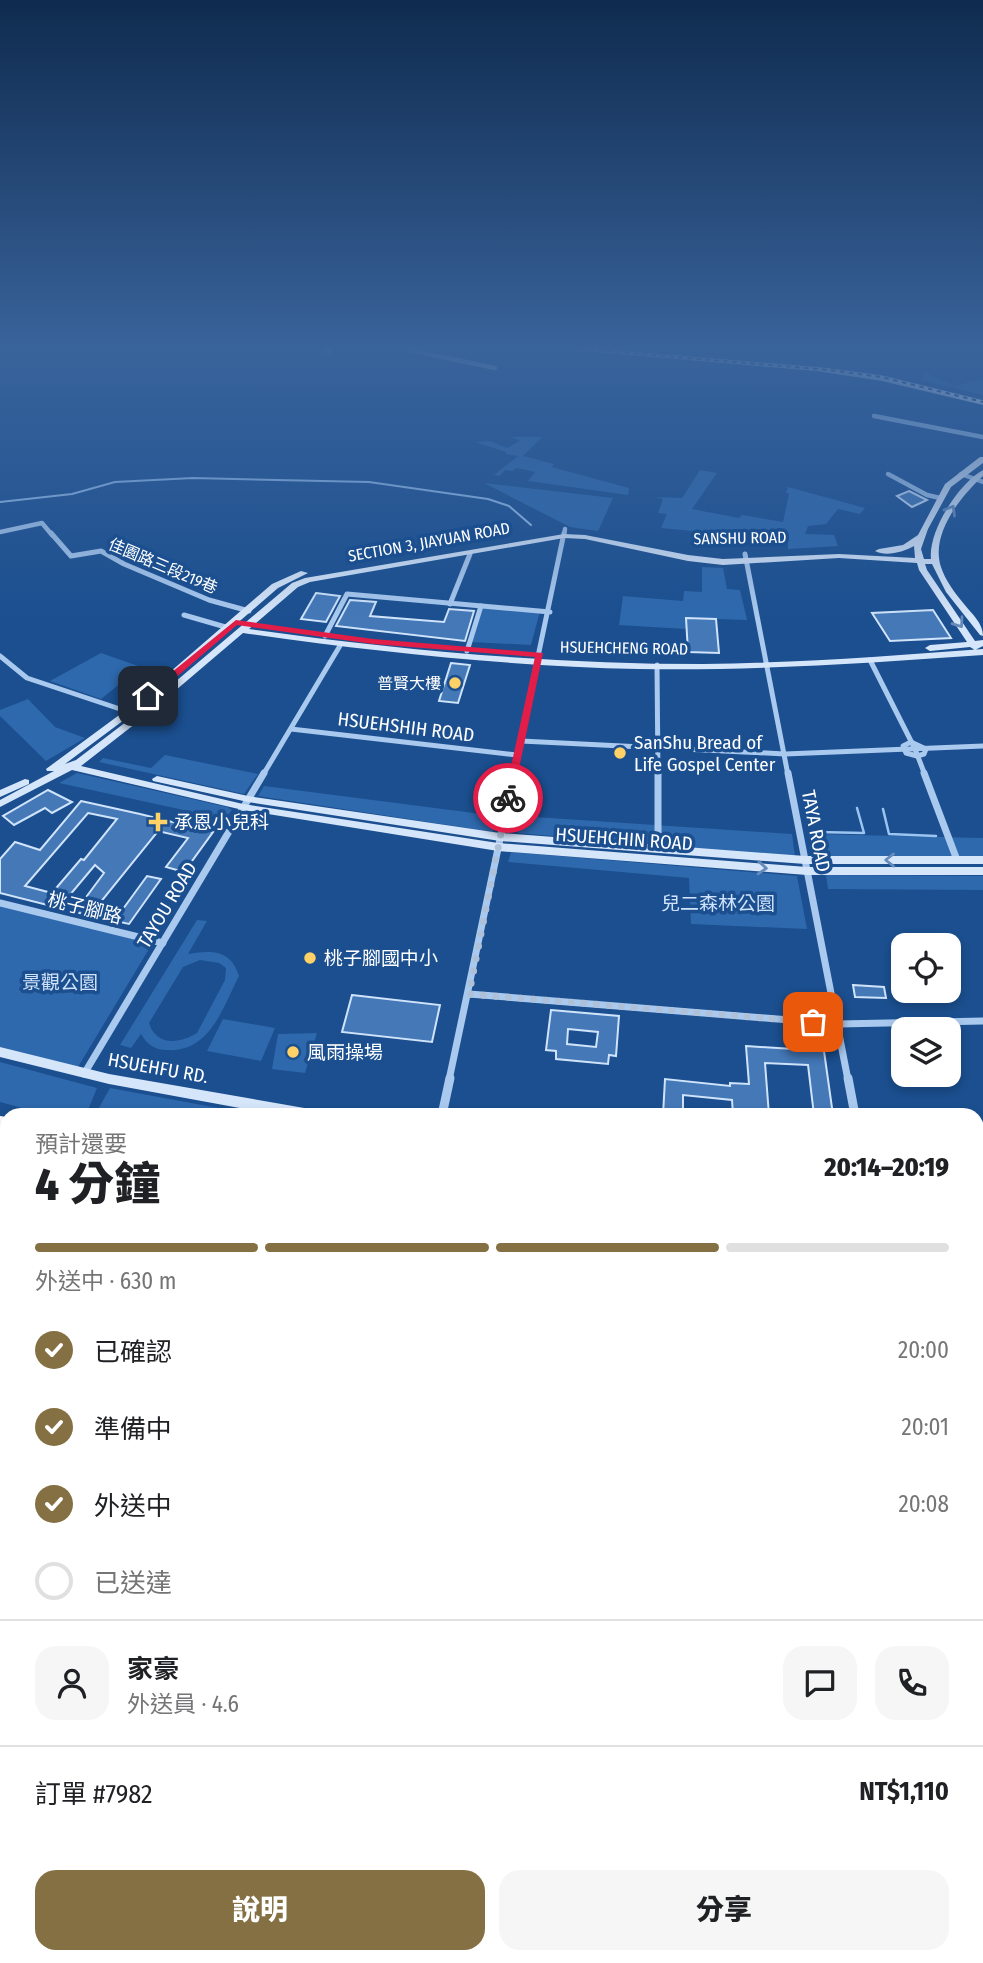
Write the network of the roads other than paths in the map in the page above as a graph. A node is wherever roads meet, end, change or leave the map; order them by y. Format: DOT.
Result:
graph roads {
  1 [pos="983,459"];
  2 [pos="979,465"];
  3 [pos="983,472"];
  4 [pos="888,474"];
  5 [pos="961,474"];
  6 [pos="979,481"];
  7 [pos="940,498"];
  8 [pos="924,529"];
  9 [pos="0,532"];
  10 [pos="565,533"];
  11 [pos="861,551"];
  12 [pos="470,554"];
  13 [pos="747,557"];
  14 [pos="872,557"];
  15 [pos="918,557"];
  16 [pos="935,559"];
  17 [pos="934,588"];
  18 [pos="450,604"];
  19 [pos="481,606"];
  20 [pos="249,611"];
  21 [pos="550,612"];
  22 [pos="184,615"];
  23 [pos="239,627"];
  24 [pos="983,633"];
  25 [pos="326,636"];
  26 [pos="341,644"];
  27 [pos="467,650"];
  28 [pos="980,650"];
  29 [pos="0,656"];
  30 [pos="540,658"];
  31 [pos="870,660"];
  32 [pos="767,662"];
  33 [pos="657,666"];
  34 [pos="129,712"];
  35 [pos="291,729"];
  36 [pos="520,741"];
  37 [pos="911,742"];
  38 [pos="983,746"];
  39 [pos="658,748"];
  40 [pos="926,749"];
  41 [pos="903,750"];
  42 [pos="916,753"];
  43 [pos="785,754"];
  44 [pos="517,755"];
  45 [pos="70,763"];
  46 [pos="0,794"];
  47 [pos="246,803"];
  48 [pos="0,804"];
  49 [pos="499,842"];
  50 [pos="658,849"];
  51 [pos="957,860"];
  52 [pos="983,860"];
  53 [pos="806,865"];
  54 [pos="983,871"];
  55 [pos="0,903"];
  56 [pos="163,943"];
  57 [pos="469,994"];
  58 [pos="983,1021"];
  59 [pos="839,1024"];
  60 [pos="0,1052"];
  61 [pos="84,1074"];
  62 [pos="271,1108"];
  63 [pos="444,1108"];
  64 [pos="854,1108"];
  1 -- 2 [label="street"];
  2 -- 5 [label="street"];
  3 -- 6 [label="street"];
  4 -- 7 [label="street"];
  5 -- 6 [label="street"];
  5 -- 7 [label="street"];
  16 -- 6 [label="street, one-way"];
  7 -- 8 [label="street"];
  8 -- 11 [label="street"];
  8 -- 15 [label="street"];
  9 -- 20 [label="street, 佳園路三段219巷"];
  10 -- 13 [label="street, SECTION 3, JIAYUAN ROAD"];
  10 -- 20 [label="street, SECTION 3, JIAYUAN ROAD"];
  10 -- 21 [label="street"];
  10 -- 23 [label="street, SECTION 3, JIAYUAN ROAD"];
  11 -- 13 [label="street, SANSHU ROAD"];
  11 -- 15 [label="street, SANSHU ROAD"];
  12 -- 18 [label="street"];
  13 -- 14 [label="street, SECTION 3, JIAYUAN ROAD"];
  13 -- 32 [label="street, TAYA ROAD"];
  14 -- 15 [label="street, SECTION 3, JIAYUAN ROAD"];
  14 -- 17 [label="street"];
  15 -- 16 [label="street, SECTION 3, JIAYUAN ROAD"];
  15 -- 17 [label="street"];
  16 -- 24 [label="street"];
  17 -- 28 [label="street, one-way"];
  18 -- 19 [label="street"];
  18 -- 25 [label="street"];
  19 -- 21 [label="street"];
  19 -- 27 [label="street"];
  20 -- 23 [label="street, SECTION 3, JIAYUAN ROAD"];
  21 -- 30 [label="street"];
  22 -- 23 [label="street, HSUEHCHENG ROAD"];
  23 -- 25 [label="street, HSUEHCHENG ROAD"];
  23 -- 26 [label="street, HSUEHCHENG ROAD"];
  23 -- 34 [label="street, SECTION 3, JIAYUAN ROAD"];
  23 -- 45 [label="street, SECTION 3, JIAYUAN ROAD"];
  25 -- 27 [label="street, HSUEHCHENG ROAD"];
  26 -- 30 [label="street, HSUEHCHENG ROAD"];
  26 -- 35 [label="street, TAYOU ROAD"];
  27 -- 30 [label="street, HSUEHCHENG ROAD"];
  28 -- 31 [label="street, HSUEHCHENG ROAD"];
  28 -- 32 [label="street, HSUEHCHENG ROAD"];
  29 -- 34 [label="street"];
  30 -- 32 [label="street, HSUEHCHENG ROAD"];
  30 -- 33 [label="street, HSUEHCHENG ROAD"];
  30 -- 36 [label="street"];
  31 -- 32 [label="street, HSUEHCHENG ROAD"];
  31 -- 37 [label="street"];
  32 -- 33 [label="street, HSUEHCHENG ROAD"];
  32 -- 43 [label="street, TAYA ROAD"];
  33 -- 39 [label="street"];
  34 -- 45 [label="street, SECTION 3, JIAYUAN ROAD"];
  35 -- 44 [label="street, HSUEHSHIH ROAD"];
  35 -- 47 [label="street, TAYOU ROAD"];
  36 -- 39 [label="street"];
  36 -- 44 [label="street"];
  37 -- 40 [label="street"];
  37 -- 41 [label="street"];
  37 -- 42 [label="street"];
  38 -- 40 [label="street"];
  39 -- 43 [label="street"];
  39 -- 50 [label="street"];
  40 -- 42 [label="street"];
  41 -- 42 [label="street"];
  41 -- 43 [label="street"];
  42 -- 51 [label="street"];
  43 -- 53 [label="street, TAYA ROAD"];
  44 -- 49 [label="street"];
  45 -- 46 [label="street, SECTION 3, JIAYUAN ROAD"];
  45 -- 47 [label="street, HSUEHCHIN ROAD"];
  45 -- 48 [label="street, SECTION 3, JIAYUAN ROAD"];
  47 -- 49 [label="street, HSUEHCHIN ROAD"];
  47 -- 56 [label="street, TAYOU ROAD"];
  49 -- 50 [label="street, HSUEHCHIN ROAD"];
  49 -- 53 [label="street, HSUEHCHIN ROAD, one-way"];
  49 -- 57 [label="street"];
  50 -- 53 [label="street, HSUEHCHIN ROAD"];
  51 -- 52 [label="street, HSUEHCHIN ROAD"];
  51 -- 53 [label="street, HSUEHCHIN ROAD, one-way"];
  53 -- 54 [label="street, HSUEHCHIN ROAD"];
  53 -- 59 [label="street, TAYA ROAD"];
  55 -- 56 [label="street, 桃子腳路"];
  56 -- 61 [label="street, TAYOU ROAD"];
  57 -- 59 [label="street"];
  57 -- 63 [label="street"];
  58 -- 59 [label="street"];
  59 -- 64 [label="street, TAYA ROAD"];
  60 -- 61 [label="street, HSUEHFU RD."];
  61 -- 62 [label="street, HSUEHFU RD."];
}
